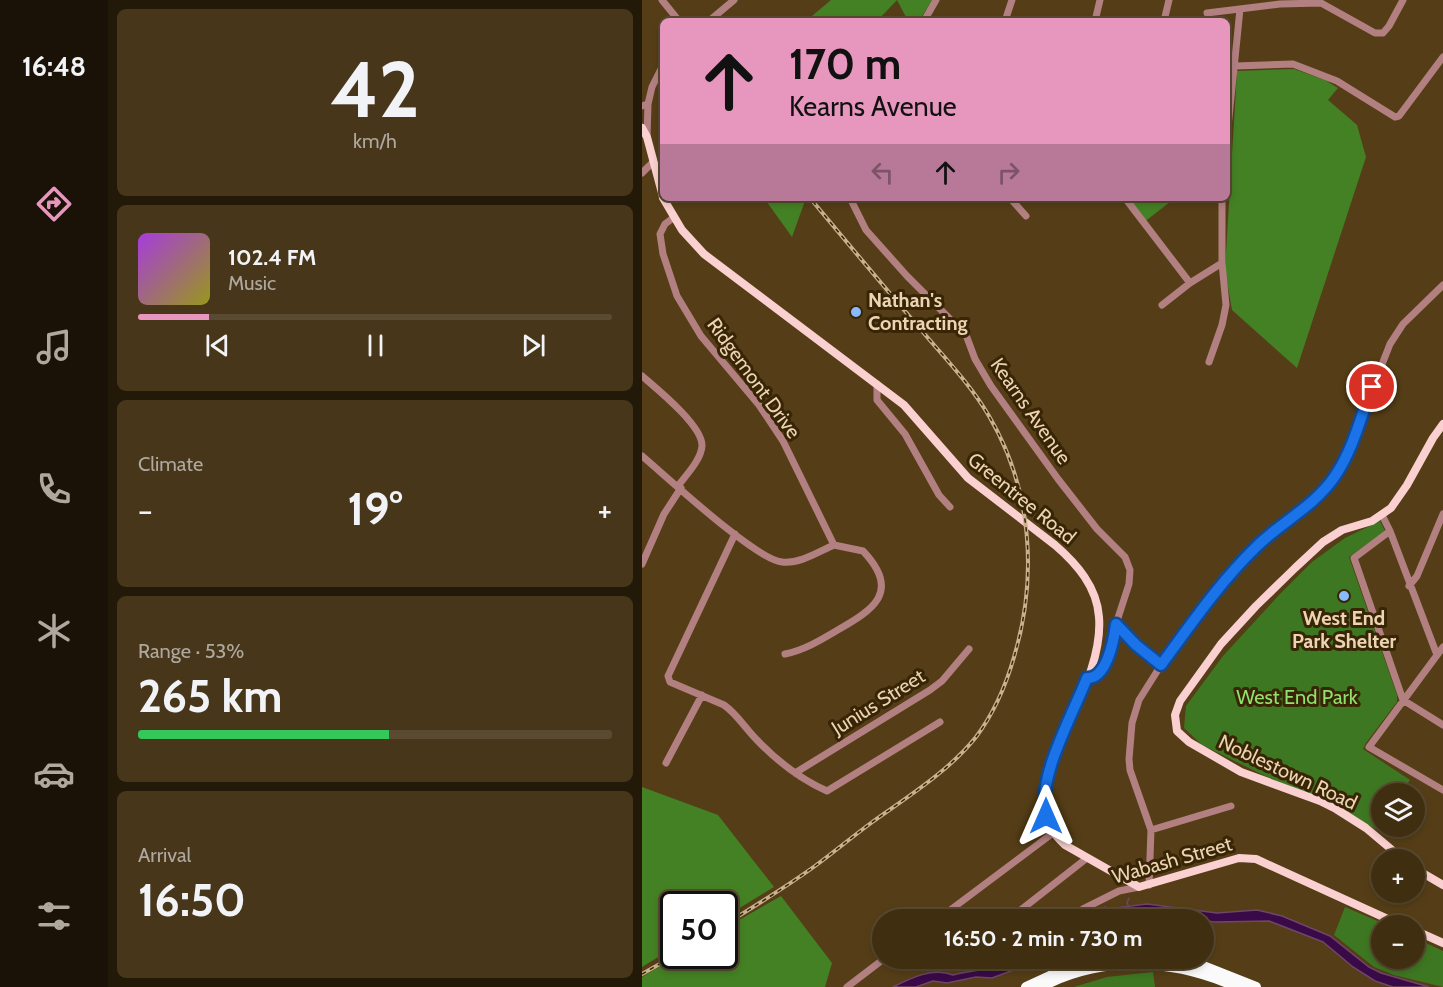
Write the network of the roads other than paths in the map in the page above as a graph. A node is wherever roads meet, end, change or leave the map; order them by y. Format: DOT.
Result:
graph roads {
  1 [pos="662,0"];
  2 [pos="734,0"];
  3 [pos="936,0"];
  4 [pos="1012,0"];
  5 [pos="1101,0"];
  6 [pos="1169,0"];
  7 [pos="1403,0"];
  8 [pos="1322,1"];
  9 [pos="1240,9"];
  10 [pos="1207,13"];
  11 [pos="677,18"];
  12 [pos="713,18"];
  13 [pos="926,18"];
  14 [pos="1006,18"];
  15 [pos="1096,18"];
  16 [pos="1165,18"];
  17 [pos="1443,57"];
  18 [pos="1235,66"];
  19 [pos="660,71"];
  20 [pos="645,105"];
  21 [pos="1230,110"];
  22 [pos="642,128"];
  23 [pos="647,137"];
  24 [pos="653,162"];
  25 [pos="642,173"];
  26 [pos="660,187"];
  27 [pos="664,201"];
  28 [pos="852,201"];
  29 [pos="1013,201"];
  30 [pos="1127,201"];
  31 [pos="1222,201"];
  32 [pos="1026,216"];
  33 [pos="673,218"];
  34 [pos="1222,264"];
  35 [pos="1190,283"];
  36 [pos="1443,285"];
  37 [pos="1162,305"];
  38 [pos="1209,362"];
  39 [pos="642,376"];
  40 [pos="877,384"];
  41 [pos="1443,424"];
  42 [pos="642,456"];
  43 [pos="680,487"];
  44 [pos="950,507"];
  45 [pos="1443,514"];
  46 [pos="1382,515"];
  47 [pos="1390,531"];
  48 [pos="735,534"];
  49 [pos="834,545"];
  50 [pos="642,564"];
  51 [pos="1409,586"];
  52 [pos="1116,624"];
  53 [pos="1443,647"];
  54 [pos="969,649"];
  55 [pos="785,654"];
  56 [pos="1437,655"];
  57 [pos="1161,665"];
  58 [pos="1087,678"];
  59 [pos="702,695"];
  60 [pos="1403,700"];
  61 [pos="940,722"];
  62 [pos="1443,725"];
  63 [pos="666,763"];
  64 [pos="795,773"];
  65 [pos="1443,790"];
  66 [pos="1232,806"];
  67 [pos="1151,830"];
  68 [pos="1053,833"];
  69 [pos="1391,849"];
  70 [pos="1087,858"];
  71 [pos="1425,874"];
  72 [pos="1149,885"];
  73 [pos="1443,885"];
  74 [pos="1139,887"];
  75 [pos="952,909"];
  76 [pos="1022,909"];
  77 [pos="1083,909"];
  78 [pos="1379,915"];
  79 [pos="1425,935"];
  80 [pos="1443,943"];
  81 [pos="872,968"];
  82 [pos="1065,969"];
  83 [pos="1211,969"];
  84 [pos="850,986"];
  85 [pos="1026,987"];
  86 [pos="1041,987"];
  87 [pos="1237,987"];
  88 [pos="1256,987"];
  1 -- 11 [label="street"];
  2 -- 12 [label="street"];
  3 -- 13 [label="street"];
  4 -- 14 [label="street"];
  5 -- 15 [label="street"];
  6 -- 16 [label="street"];
  7 -- 8 [label="street"];
  8 -- 9 [label="street"];
  9 -- 10 [label="street"];
  9 -- 18 [label="street"];
  17 -- 18 [label="street"];
  18 -- 21 [label="street"];
  19 -- 20 [label="street"];
  20 -- 23 [label="street"];
  22 -- 23 [label="main road, Greentree Road"];
  23 -- 24 [label="main road, Greentree Road"];
  24 -- 25 [label="street"];
  24 -- 26 [label="main road, Greentree Road"];
  27 -- 33 [label="main road, Greentree Road"];
  28 -- 52 [label="street, Kearns Avenue"];
  29 -- 32 [label="street"];
  30 -- 35 [label="street"];
  31 -- 34 [label="street"];
  33 -- 40 [label="main road, Greentree Road"];
  33 -- 49 [label="street, Ridgemont Drive"];
  34 -- 35 [label="street"];
  34 -- 38 [label="street"];
  35 -- 37 [label="street"];
  36 -- 57 [label="street"];
  39 -- 43 [label="street"];
  40 -- 44 [label="street"];
  40 -- 58 [label="main road, Greentree Road"];
  41 -- 46 [label="main road, Noblestown Road"];
  42 -- 43 [label="street"];
  43 -- 48 [label="street"];
  43 -- 50 [label="street"];
  45 -- 51 [label="street"];
  46 -- 47 [label="street"];
  46 -- 69 [label="main road, Noblestown Road"];
  47 -- 51 [label="street"];
  47 -- 60 [label="street"];
  48 -- 49 [label="street"];
  48 -- 59 [label="street"];
  49 -- 55 [label="street"];
  51 -- 56 [label="street"];
  52 -- 57 [label="street"];
  52 -- 58 [label="street, Kearns Avenue"];
  53 -- 56 [label="street"];
  54 -- 64 [label="street, Junius Street"];
  56 -- 60 [label="street"];
  57 -- 67 [label="street"];
  58 -- 68 [label="main road, Greentree Road"];
  59 -- 63 [label="street"];
  59 -- 64 [label="street"];
  60 -- 62 [label="street"];
  60 -- 65 [label="street"];
  61 -- 64 [label="street"];
  66 -- 67 [label="street"];
  67 -- 72 [label="street"];
  68 -- 70 [label="main road"];
  68 -- 75 [label="street"];
  70 -- 74 [label="main road"];
  70 -- 76 [label="street"];
  71 -- 73 [label="main road"];
  72 -- 74 [label="main road, Wabash Street"];
  72 -- 78 [label="main road, Wabash Street"];
  74 -- 77 [label="street, Wabash Street"];
  79 -- 80 [label="main road"];
  81 -- 84 [label="street"];
  82 -- 85 [label="highway"];
  83 -- 88 [label="highway"];
  86 -- 87 [label="highway"];
}
